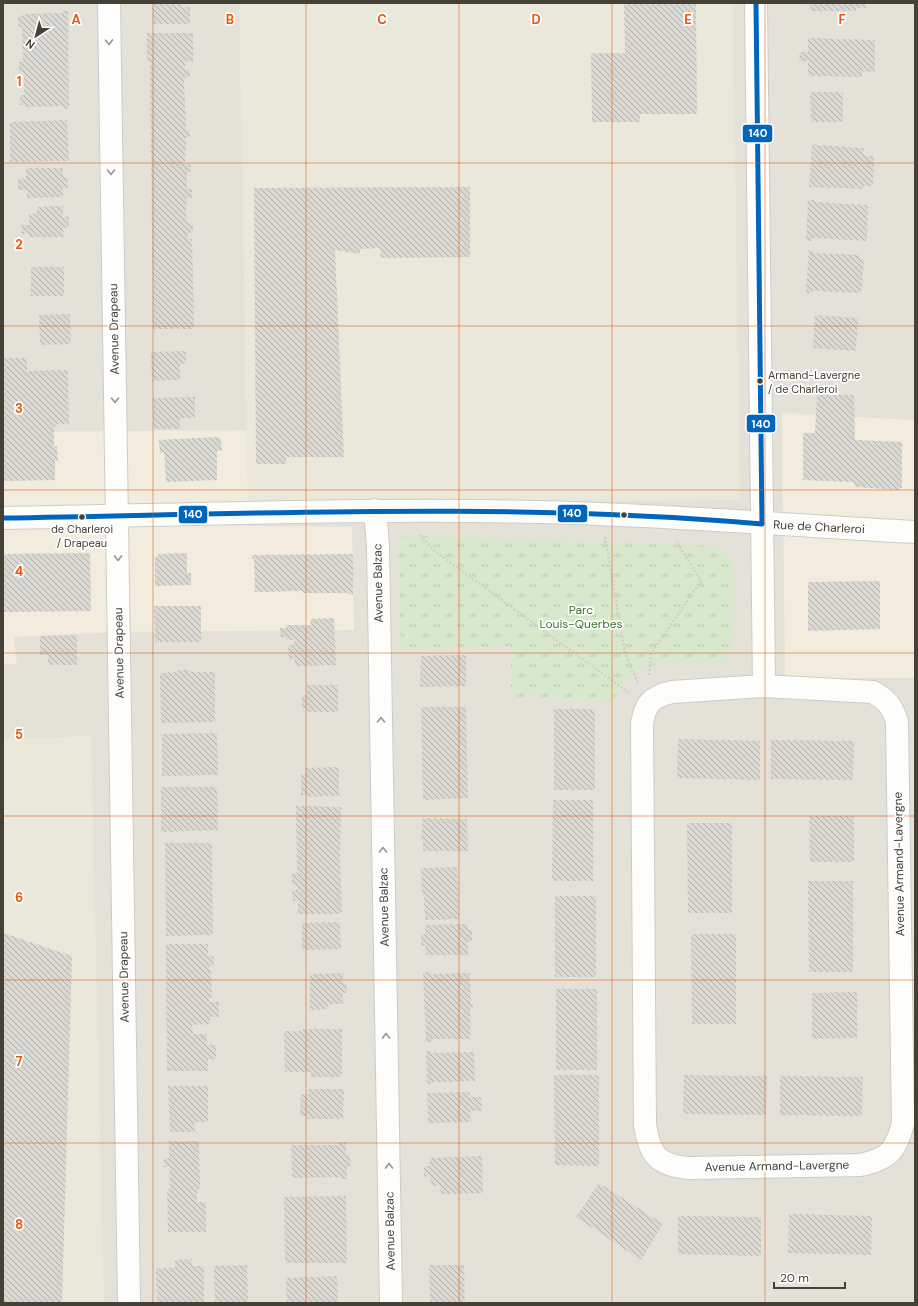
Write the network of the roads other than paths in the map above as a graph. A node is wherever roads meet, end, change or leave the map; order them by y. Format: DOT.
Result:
graph roads {
  1 [pos="109,3"];
  2 [pos="756,3"];
  3 [pos="375,510"];
  4 [pos="118,516"];
  5 [pos="3,518"];
  6 [pos="762,524"];
  7 [pos="915,532"];
  8 [pos="764,686"];
  9 [pos="129,1303"];
  10 [pos="391,1303"];
  1 -- 4 [label="street, Avenue Drapeau, one-way"];
  2 -- 6 [label="street"];
  3 -- 4 [label="street, Rue de Charleroi"];
  3 -- 6 [label="street, Rue de Charleroi"];
  10 -- 3 [label="street, Avenue Balzac, one-way"];
  4 -- 5 [label="street, Rue de Charleroi"];
  4 -- 9 [label="street, Avenue Drapeau, one-way"];
  6 -- 7 [label="street, Rue de Charleroi"];
  6 -- 8 [label="street"];
  8 -- 8 [label="street, Avenue Armand-Lavergne"];
}
